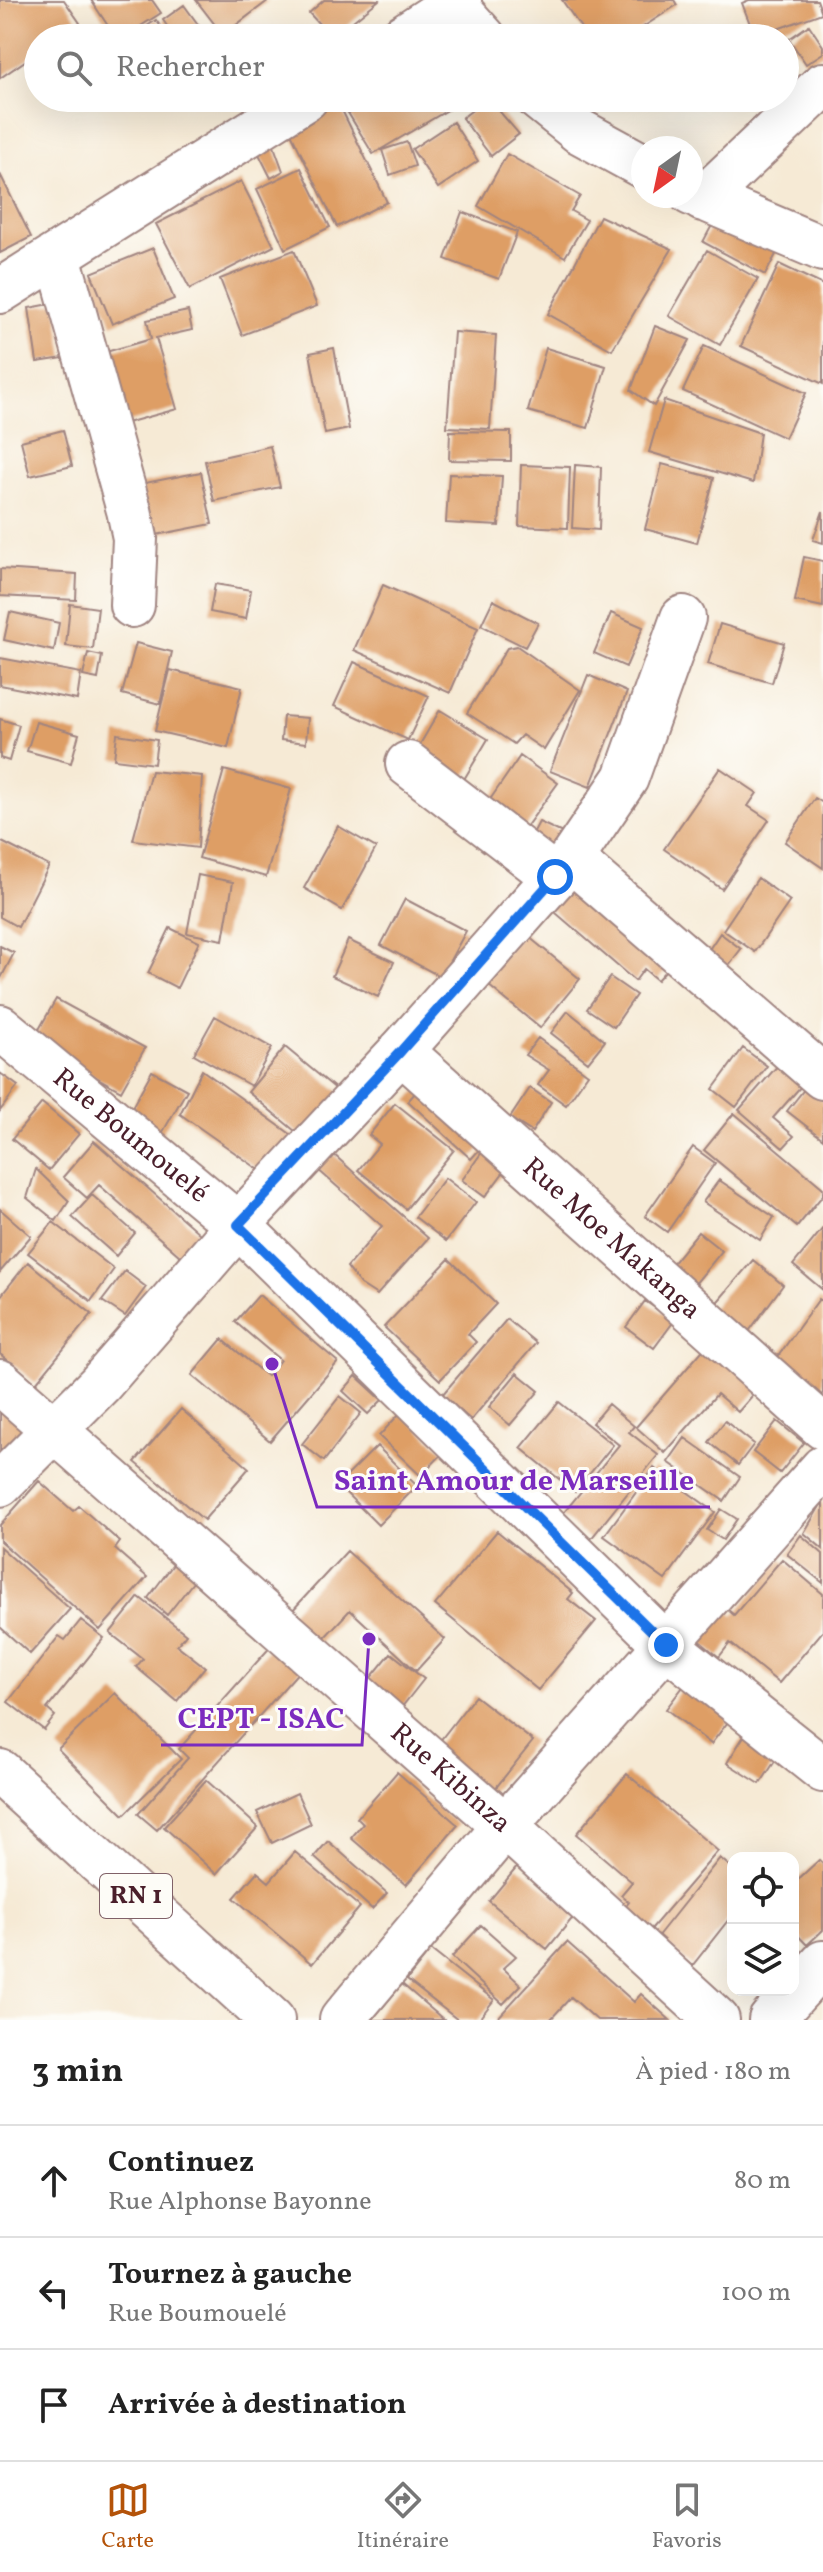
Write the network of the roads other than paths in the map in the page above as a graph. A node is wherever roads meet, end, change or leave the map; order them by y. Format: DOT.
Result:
graph roads {
  1 [pos="454,1"];
  2 [pos="421,24"];
  3 [pos="473,24"];
  4 [pos="823,85"];
  5 [pos="799,106"];
  6 [pos="284,112"];
  7 [pos="555,112"];
  8 [pos="792,112"];
  9 [pos="631,159"];
  10 [pos="703,191"];
  11 [pos="703,199"];
  12 [pos="823,249"];
  13 [pos="58,256"];
  14 [pos="0,291"];
  15 [pos="132,605"];
  16 [pos="683,618"];
  17 [pos="408,764"];
  18 [pos="563,868"];
  19 [pos="0,1027"];
  20 [pos="401,1051"];
  21 [pos="823,1077"];
  22 [pos="238,1225"];
  23 [pos="0,1382"];
  24 [pos="823,1427"];
  25 [pos="52,1431"];
  26 [pos="823,1468"];
  27 [pos="0,1484"];
  28 [pos="666,1645"];
  29 [pos="823,1770"];
  30 [pos="0,1772"];
  31 [pos="505,1826"];
  32 [pos="823,1963"];
  33 [pos="272,2020"];
  34 [pos="342,2020"];
  35 [pos="717,2020"];
  36 [pos="771,2020"];
  1 -- 2 [label="main road"];
  1 -- 3 [label="main road"];
  4 -- 5 [label="main road"];
  6 -- 13 [label="main road"];
  7 -- 9 [label="main road"];
  8 -- 10 [label="main road"];
  11 -- 12 [label="main road"];
  13 -- 14 [label="main road"];
  13 -- 15 [label="main road"];
  16 -- 18 [label="main road"];
  17 -- 18 [label="main road"];
  18 -- 20 [label="main road"];
  18 -- 21 [label="main road"];
  19 -- 22 [label="main road, Rue Boumouelé"];
  20 -- 22 [label="main road"];
  20 -- 24 [label="main road, Rue Moe Makanga"];
  22 -- 25 [label="main road"];
  22 -- 28 [label="main road, Rue Boumouelé"];
  23 -- 25 [label="main road, Rue Kibinza"];
  25 -- 27 [label="main road"];
  25 -- 31 [label="main road, Rue Kibinza"];
  26 -- 28 [label="main road"];
  28 -- 29 [label="main road, Rue Boumouelé"];
  28 -- 31 [label="main road"];
  30 -- 33 [label="main road, RN 1"];
  31 -- 34 [label="main road"];
  31 -- 35 [label="main road, Rue Kibinza"];
  32 -- 36 [label="main road"];
}
